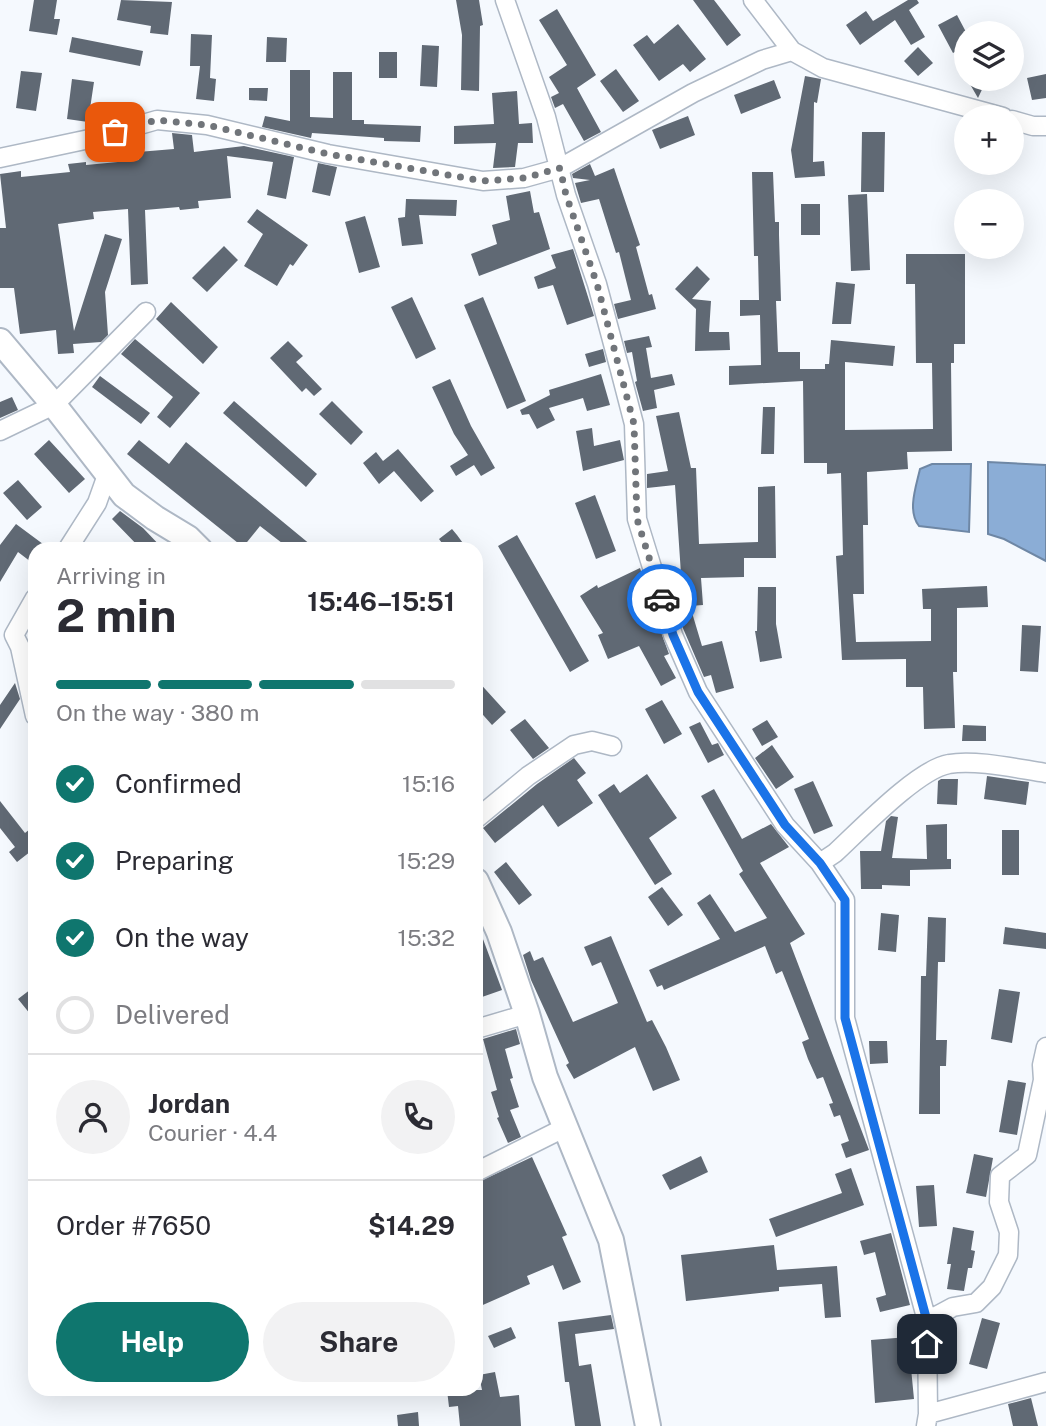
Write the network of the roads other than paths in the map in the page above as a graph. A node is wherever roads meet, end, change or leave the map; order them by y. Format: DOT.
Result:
graph roads {
  1 [pos="505,0"];
  2 [pos="753,0"];
  3 [pos="792,51"];
  4 [pos="959,105"];
  5 [pos="1024,123"];
  6 [pos="1046,126"];
  7 [pos="0,158"];
  8 [pos="560,168"];
  9 [pos="146,312"];
  10 [pos="0,341"];
  11 [pos="54,405"];
  12 [pos="0,432"];
  13 [pos="107,475"];
  14 [pos="72,542"];
  15 [pos="192,542"];
  16 [pos="28,610"];
  17 [pos="28,684"];
  18 [pos="612,746"];
  19 [pos="1046,773"];
  20 [pos="483,813"];
  21 [pos="820,863"];
  22 [pos="483,897"];
  23 [pos="527,1014"];
  24 [pos="483,1027"];
  25 [pos="1046,1047"];
  26 [pos="566,1127"];
  27 [pos="483,1168"];
  28 [pos="927,1321"];
  29 [pos="1046,1382"];
  30 [pos="927,1420"];
  31 [pos="648,1426"];
  1 -- 8 [label="street"];
  2 -- 3 [label="street"];
  3 -- 4 [label="street"];
  3 -- 8 [label="street"];
  5 -- 6 [label="street"];
  7 -- 8 [label="street"];
  8 -- 21 [label="street"];
  9 -- 11 [label="street"];
  10 -- 11 [label="street"];
  11 -- 12 [label="street"];
  11 -- 13 [label="street"];
  13 -- 14 [label="street"];
  13 -- 15 [label="street"];
  16 -- 17 [label="street"];
  18 -- 20 [label="street"];
  19 -- 21 [label="street"];
  21 -- 28 [label="street"];
  22 -- 23 [label="street"];
  23 -- 24 [label="street"];
  23 -- 26 [label="street"];
  25 -- 28 [label="street"];
  26 -- 27 [label="street"];
  26 -- 31 [label="street"];
  28 -- 30 [label="street"];
  29 -- 30 [label="street"];
}
